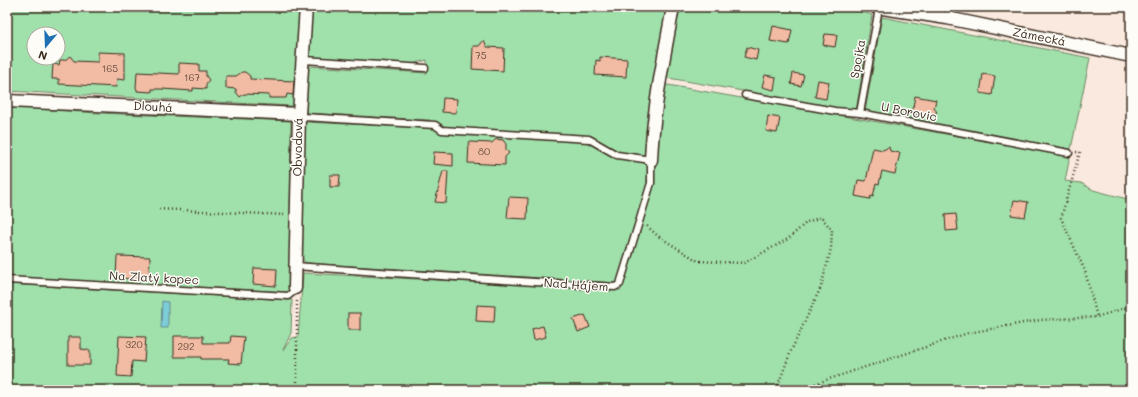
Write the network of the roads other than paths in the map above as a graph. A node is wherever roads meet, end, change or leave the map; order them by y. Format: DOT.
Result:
graph roads {
  1 [pos="306,7"];
  2 [pos="674,7"];
  3 [pos="877,7"];
  4 [pos="949,12"];
  5 [pos="1131,56"];
  6 [pos="304,60"];
  7 [pos="425,68"];
  8 [pos="745,95"];
  9 [pos="7,100"];
  10 [pos="860,113"];
  11 [pos="299,114"];
  12 [pos="1069,153"];
  13 [pos="651,160"];
  14 [pos="295,266"];
  15 [pos="7,280"];
  16 [pos="294,290"];
  1 -- 6 [label="street, Obvodová"];
  2 -- 13 [label="street, Nad Hájem"];
  3 -- 4 [label="street"];
  3 -- 10 [label="lane, Spojka"];
  4 -- 5 [label="street, Zámecká"];
  6 -- 7 [label="lane"];
  6 -- 11 [label="street, Obvodová"];
  8 -- 10 [label="lane, U Borovic"];
  9 -- 11 [label="street, Dlouhá"];
  10 -- 12 [label="lane, U Borovic"];
  11 -- 13 [label="lane"];
  11 -- 14 [label="street, Obvodová"];
  13 -- 14 [label="lane, Nad Hájem"];
  14 -- 16 [label="street, Obvodová"];
  15 -- 16 [label="lane, Na Zlatý kopec"];
}
